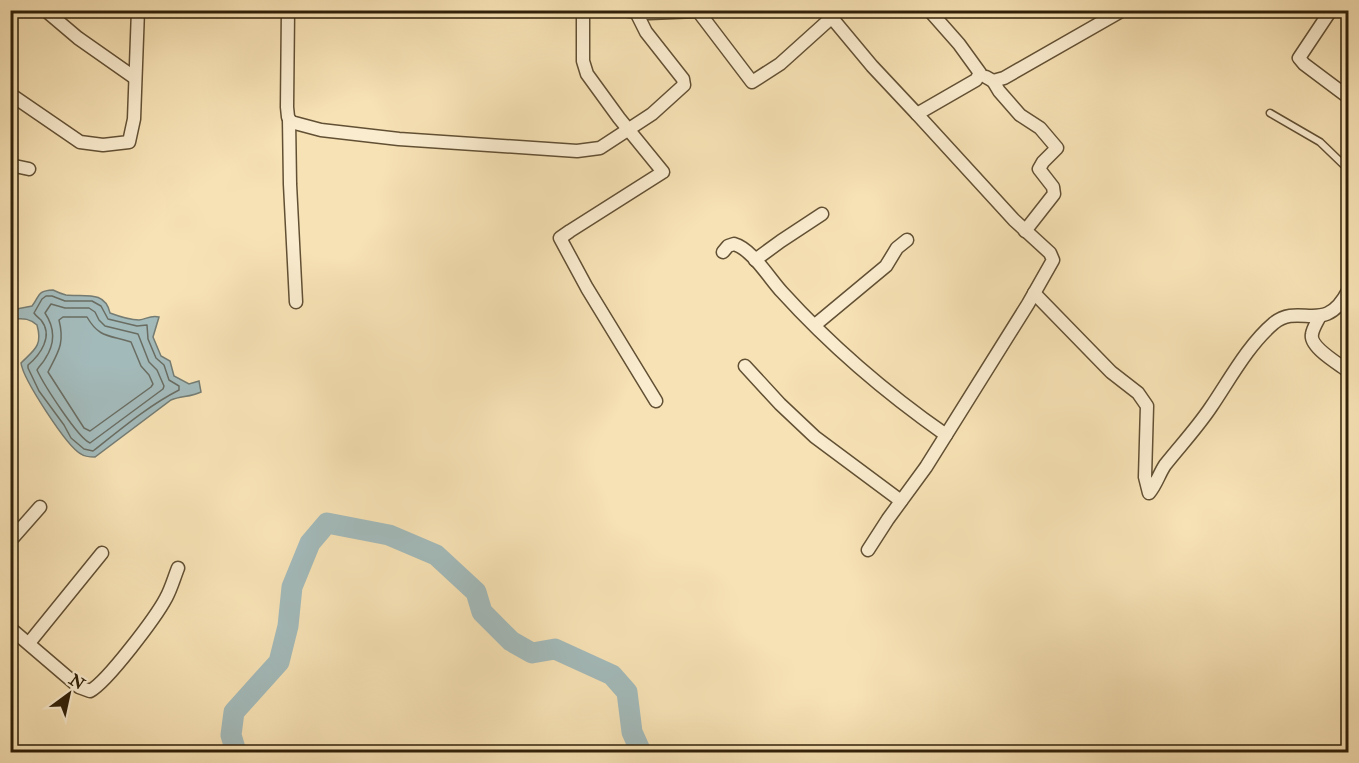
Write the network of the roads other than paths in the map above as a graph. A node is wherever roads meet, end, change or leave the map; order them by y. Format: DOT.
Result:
graph roads {
  1 [pos="45,10"];
  2 [pos="138,10"];
  3 [pos="288,10"];
  4 [pos="584,10"];
  5 [pos="621,10"];
  6 [pos="1123,10"];
  7 [pos="1316,10"];
  8 [pos="1331,10"];
  9 [pos="698,11"];
  10 [pos="930,11"];
  11 [pos="636,12"];
  12 [pos="836,14"];
  13 [pos="1320,25"];
  14 [pos="980,73"];
  15 [pos="135,78"];
  16 [pos="993,81"];
  17 [pos="10,94"];
  18 [pos="1348,97"];
  19 [pos="1270,113"];
  20 [pos="917,114"];
  21 [pos="289,119"];
  22 [pos="627,128"];
  23 [pos="10,165"];
  24 [pos="29,169"];
  25 [pos="1348,169"];
  26 [pos="822,214"];
  27 [pos="1025,231"];
  28 [pos="907,240"];
  29 [pos="723,252"];
  30 [pos="755,260"];
  31 [pos="1348,291"];
  32 [pos="1034,293"];
  33 [pos="296,302"];
  34 [pos="1320,316"];
  35 [pos="815,325"];
  36 [pos="746,366"];
  37 [pos="1348,371"];
  38 [pos="656,401"];
  39 [pos="946,435"];
  40 [pos="901,501"];
  41 [pos="40,507"];
  42 [pos="10,541"];
  43 [pos="868,550"];
  44 [pos="102,553"];
  45 [pos="178,568"];
  46 [pos="10,628"];
  47 [pos="29,644"];
  1 -- 15 [label="street"];
  2 -- 15 [label="street"];
  3 -- 21 [label="street"];
  4 -- 22 [label="street"];
  5 -- 11 [label="street"];
  6 -- 16 [label="street"];
  7 -- 13 [label="street"];
  8 -- 13 [label="street"];
  9 -- 11 [label="street"];
  9 -- 12 [label="street"];
  10 -- 14 [label="street"];
  11 -- 22 [label="street"];
  12 -- 20 [label="street"];
  13 -- 18 [label="street"];
  14 -- 16 [label="street"];
  14 -- 20 [label="street"];
  15 -- 17 [label="street"];
  16 -- 27 [label="street"];
  19 -- 25 [label="lane"];
  20 -- 27 [label="street"];
  21 -- 22 [label="street"];
  21 -- 33 [label="street"];
  22 -- 38 [label="street"];
  23 -- 24 [label="street"];
  26 -- 30 [label="street"];
  27 -- 32 [label="street"];
  28 -- 35 [label="street"];
  29 -- 30 [label="street"];
  30 -- 35 [label="street"];
  31 -- 34 [label="street"];
  32 -- 34 [label="street"];
  32 -- 39 [label="street"];
  34 -- 37 [label="street"];
  35 -- 39 [label="street"];
  36 -- 40 [label="street"];
  39 -- 40 [label="street"];
  40 -- 43 [label="street"];
  41 -- 42 [label="street"];
  44 -- 47 [label="street"];
  45 -- 47 [label="street"];
  46 -- 47 [label="street"];
}
